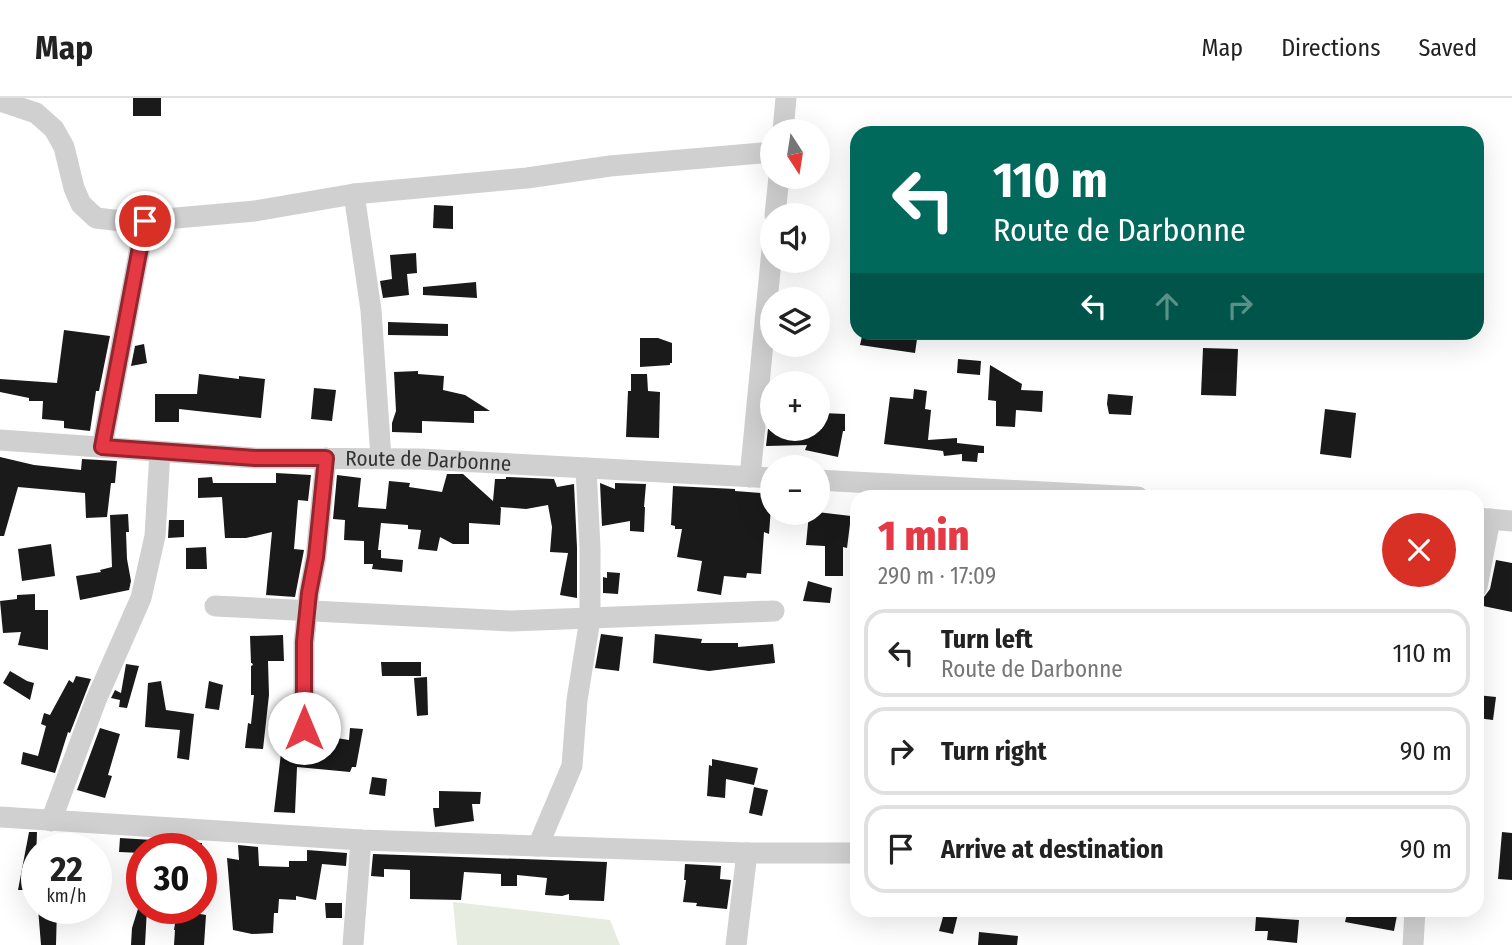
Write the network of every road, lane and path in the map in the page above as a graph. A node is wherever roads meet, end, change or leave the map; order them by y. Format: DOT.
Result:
graph roads {
  1 [pos="786,98"];
  2 [pos="4,101"];
  3 [pos="784,119"];
  4 [pos="760,153"];
  5 [pos="354,194"];
  6 [pos="145,221"];
  7 [pos="770,273"];
  8 [pos="0,440"];
  9 [pos="102,447"];
  10 [pos="160,452"];
  11 [pos="326,458"];
  12 [pos="381,458"];
  13 [pos="586,468"];
  14 [pos="750,477"];
  15 [pos="760,477"];
  16 [pos="830,481"];
  17 [pos="1006,490"];
  18 [pos="1484,519"];
  19 [pos="1512,521"];
  20 [pos="215,606"];
  21 [pos="308,611"];
  22 [pos="774,611"];
  23 [pos="590,619"];
  24 [pos="304,749"];
  25 [pos="0,817"];
  26 [pos="51,821"];
  27 [pos="361,840"];
  28 [pos="538,846"];
  29 [pos="747,853"];
  30 [pos="850,853"];
  31 [pos="1415,917"];
  32 [pos="353,945"];
  33 [pos="736,945"];
  34 [pos="1413,945"];
  1 -- 3 [label="street"];
  2 -- 6 [label="street"];
  4 -- 5 [label="street"];
  5 -- 6 [label="street"];
  5 -- 12 [label="street"];
  6 -- 9 [label="street"];
  7 -- 14 [label="street"];
  8 -- 9 [label="street, Route de Darbonne"];
  9 -- 10 [label="street, Route de Darbonne"];
  10 -- 11 [label="street, Route de Darbonne"];
  10 -- 26 [label="street"];
  11 -- 12 [label="street, Route de Darbonne"];
  11 -- 21 [label="street"];
  12 -- 13 [label="street, Route de Darbonne"];
  13 -- 14 [label="street, Route de Darbonne"];
  13 -- 23 [label="street"];
  14 -- 15 [label="street, Route de Darbonne"];
  16 -- 17 [label="street"];
  18 -- 19 [label="street"];
  20 -- 21 [label="street"];
  21 -- 23 [label="street"];
  21 -- 24 [label="street"];
  22 -- 23 [label="street"];
  23 -- 28 [label="street"];
  25 -- 26 [label="street"];
  26 -- 27 [label="street"];
  27 -- 28 [label="street"];
  27 -- 32 [label="street"];
  28 -- 29 [label="street"];
  29 -- 30 [label="street"];
  29 -- 33 [label="street"];
  31 -- 34 [label="street"];
}
